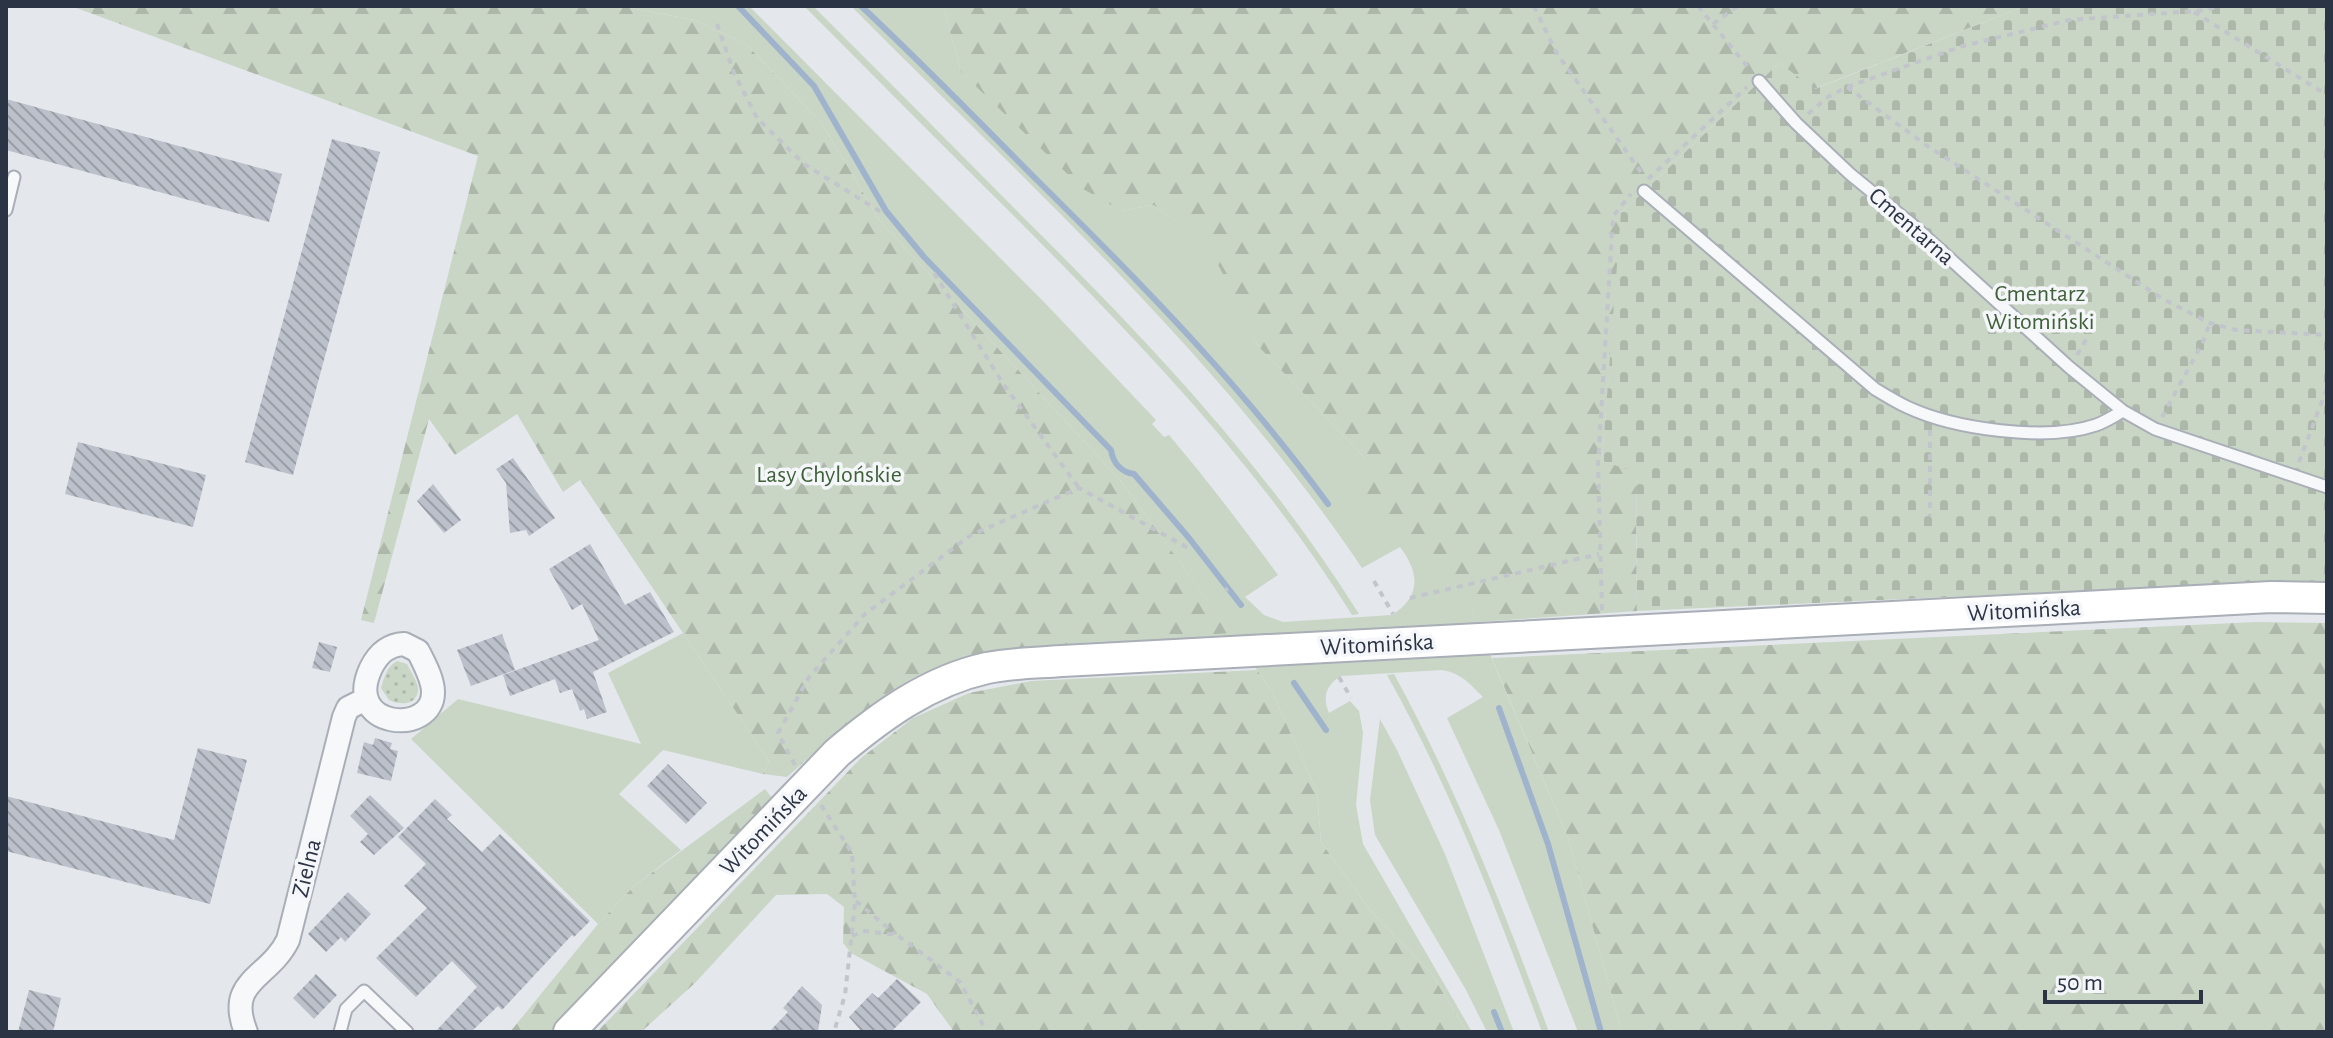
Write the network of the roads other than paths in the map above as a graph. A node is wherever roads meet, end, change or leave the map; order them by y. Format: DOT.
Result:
graph roads {
  1 [pos="1759,81"];
  2 [pos="14,177"];
  3 [pos="1644,186"];
  4 [pos="6,210"];
  5 [pos="2123,411"];
  6 [pos="2327,487"];
  7 [pos="2327,598"];
  8 [pos="366,699"];
  9 [pos="246,1032"];
  10 [pos="340,1032"];
  11 [pos="407,1032"];
  12 [pos="569,1032"];
  1 -- 5 [label="lane, Cmentarna"];
  2 -- 4 [label="lane"];
  3 -- 5 [label="lane"];
  5 -- 6 [label="lane, Cmentarna"];
  7 -- 12 [label="street, Witomińska"];
  8 -- 9 [label="street, Zielna"];
  10 -- 11 [label="lane"];
}
